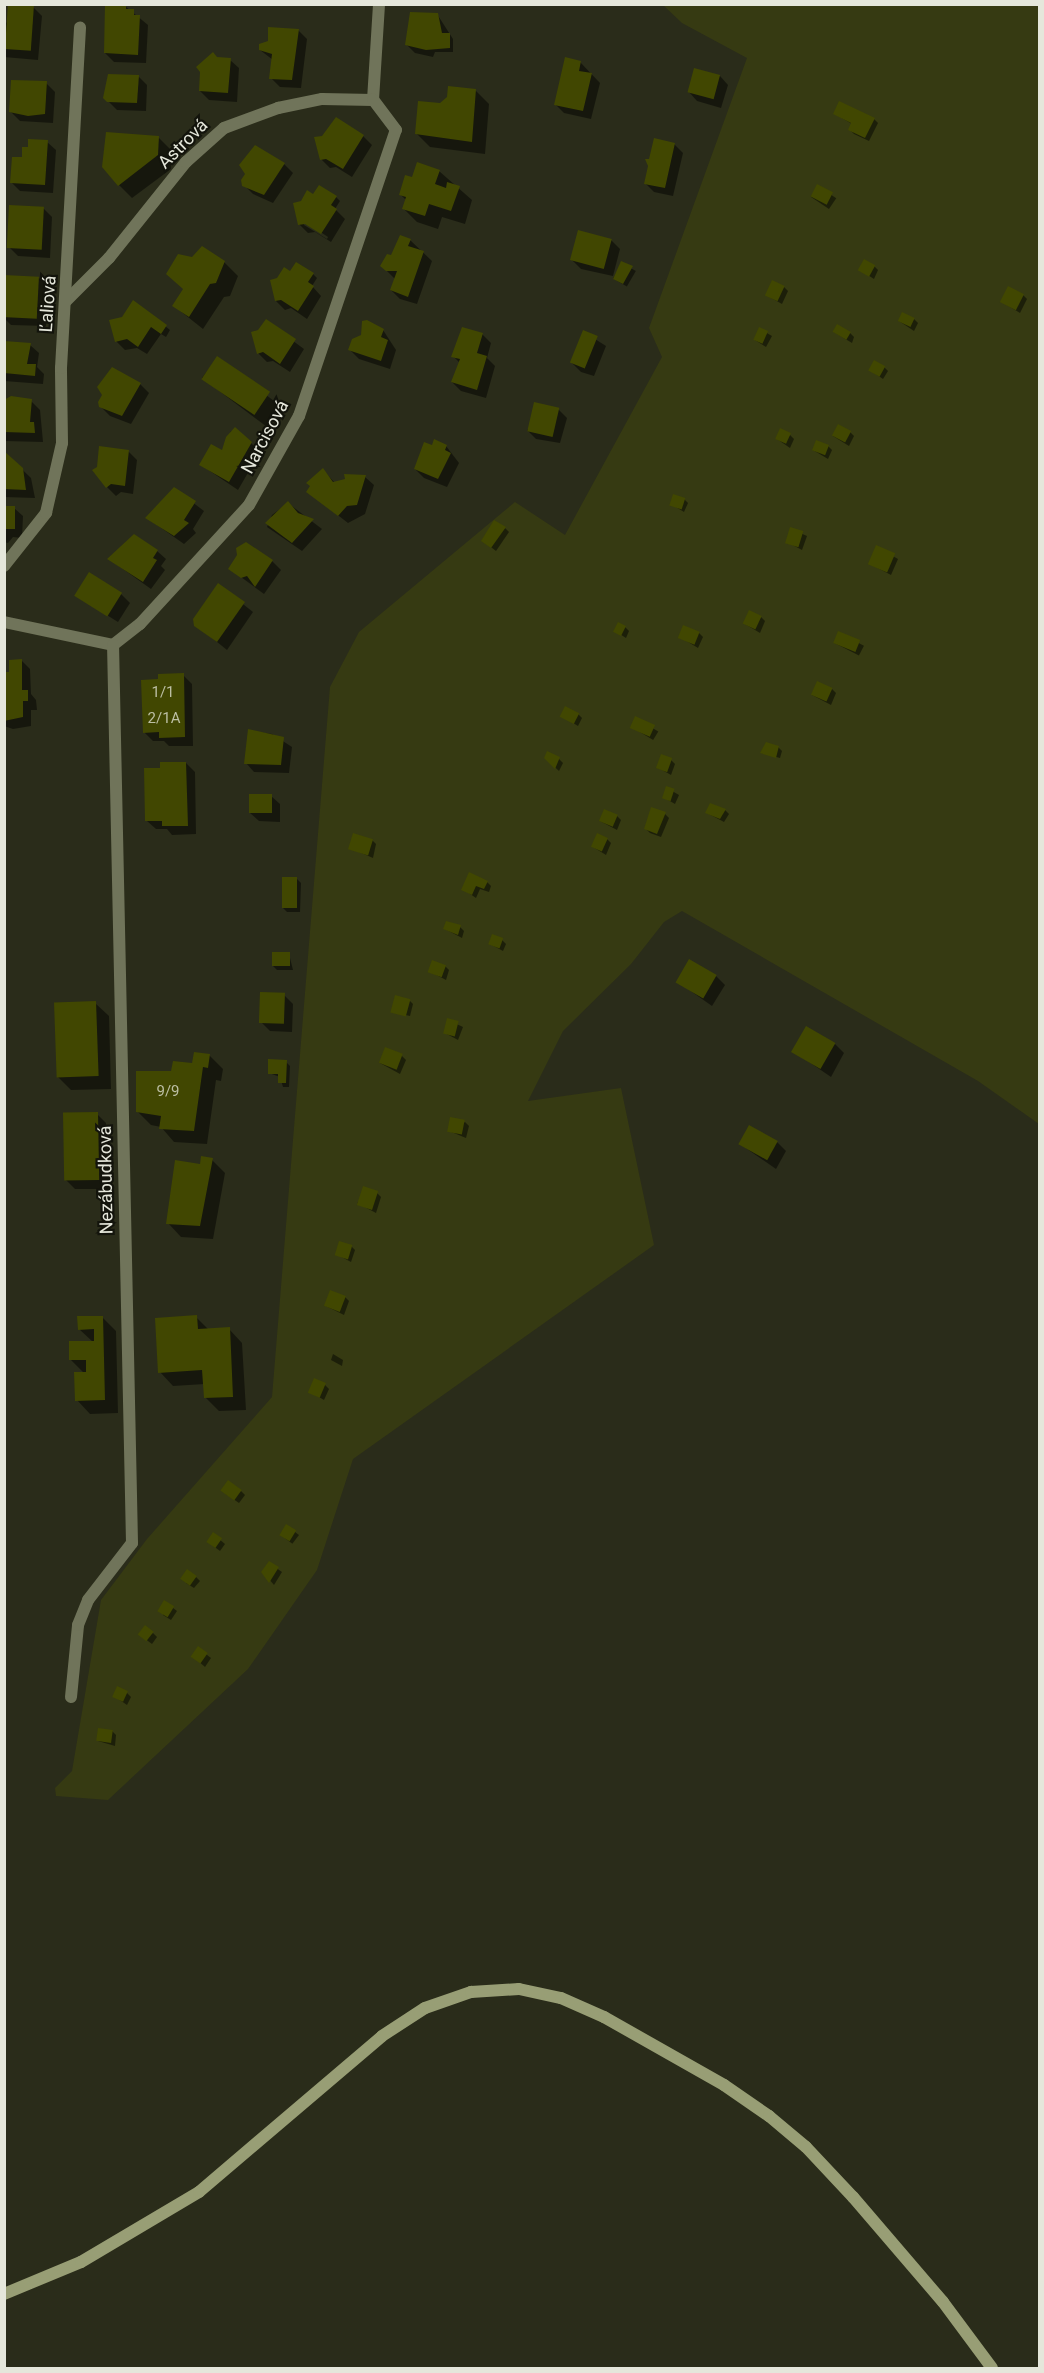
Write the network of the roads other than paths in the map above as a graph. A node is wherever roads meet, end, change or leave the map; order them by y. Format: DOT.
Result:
graph roads {
  1 [pos="379,4"];
  2 [pos="80,28"];
  3 [pos="373,100"];
  4 [pos="66,301"];
  5 [pos="4,566"];
  6 [pos="4,622"];
  7 [pos="113,645"];
  8 [pos="71,1696"];
  9 [pos="4,2294"];
  10 [pos="992,2368"];
  1 -- 3 [label="street"];
  2 -- 4 [label="street, Ľaliová"];
  3 -- 4 [label="street, Astrová"];
  3 -- 7 [label="street, Narcisová"];
  4 -- 5 [label="street, Ľaliová"];
  6 -- 7 [label="street"];
  7 -- 8 [label="street, Nezábudková"];
  9 -- 10 [label="main road"];
}
